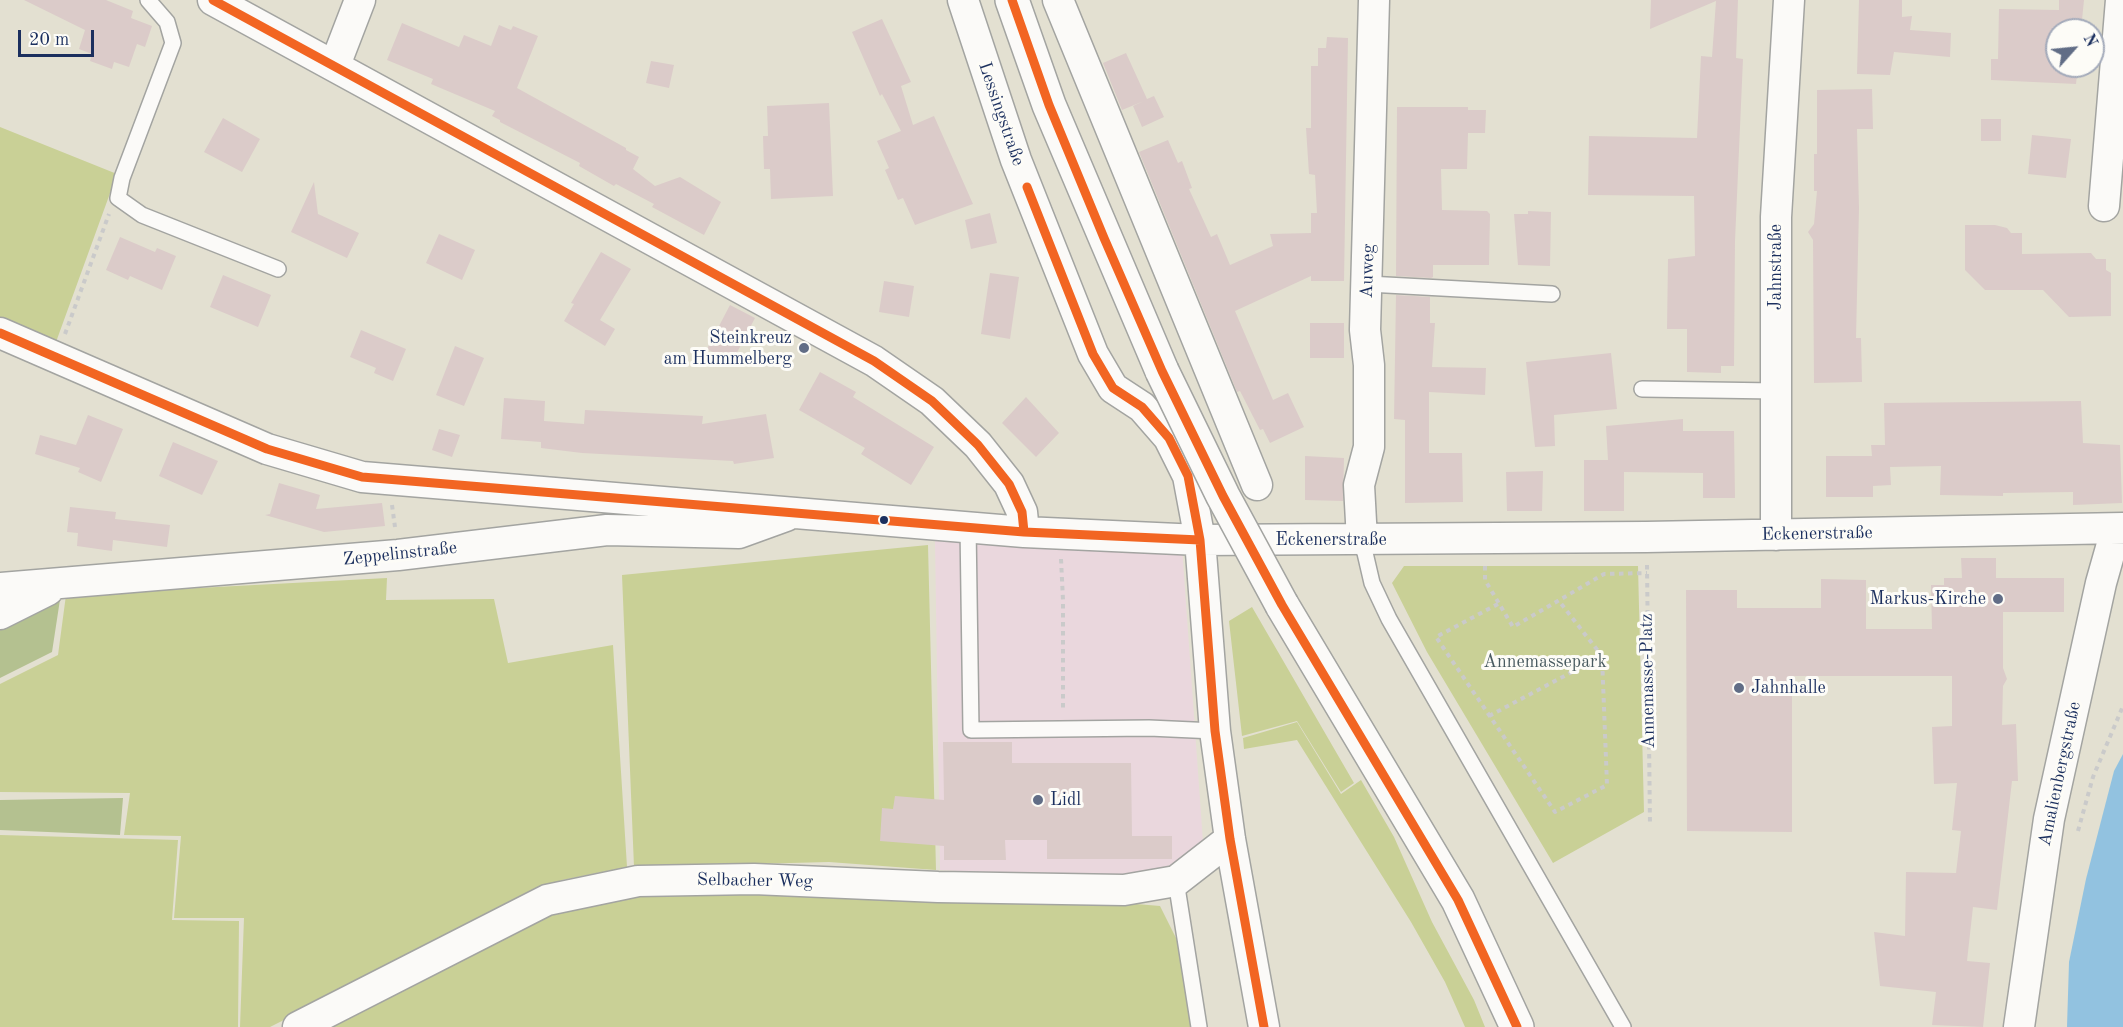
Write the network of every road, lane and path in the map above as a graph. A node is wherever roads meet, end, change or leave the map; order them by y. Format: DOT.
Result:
graph roads {
  1 [pos="148,0"];
  2 [pos="213,0"];
  3 [pos="360,0"];
  4 [pos="963,0"];
  5 [pos="1012,0"];
  6 [pos="1058,0"];
  7 [pos="1374,0"];
  8 [pos="1789,0"];
  9 [pos="2121,0"];
  10 [pos="335,65"];
  11 [pos="2104,206"];
  12 [pos="107,219"];
  13 [pos="278,269"];
  14 [pos="1368,284"];
  15 [pos="1552,294"];
  16 [pos="0,333"];
  17 [pos="61,345"];
  18 [pos="1642,389"];
  19 [pos="1776,391"];
  20 [pos="389,478"];
  21 [pos="1257,485"];
  22 [pos="797,513"];
  23 [pos="968,526"];
  24 [pos="2120,529"];
  25 [pos="1024,532"];
  26 [pos="1776,535"];
  27 [pos="1646,537"];
  28 [pos="1483,538"];
  29 [pos="1200,540"];
  30 [pos="1362,540"];
  31 [pos="398,555"];
  32 [pos="1061,559"];
  33 [pos="1647,573"];
  34 [pos="61,584"];
  35 [pos="0,588"];
  36 [pos="1559,601"];
  37 [pos="1498,603"];
  38 [pos="0,614"];
  39 [pos="1602,656"];
  40 [pos="2123,706"];
  41 [pos="1490,716"];
  42 [pos="1062,729"];
  43 [pos="1215,731"];
  44 [pos="1650,825"];
  45 [pos="2077,834"];
  46 [pos="1230,839"];
  47 [pos="1176,881"];
  48 [pos="298,1027"];
  49 [pos="1199,1027"];
  50 [pos="1264,1027"];
  51 [pos="1517,1027"];
  52 [pos="1623,1027"];
  53 [pos="2019,1027"];
  1 -- 13 [label="lane"];
  2 -- 10 [label="street"];
  3 -- 10 [label="street"];
  4 -- 29 [label="street, Lessingstraße"];
  5 -- 51 [label="main road, bridge"];
  6 -- 21 [label="street"];
  7 -- 14 [label="street, Auweg"];
  8 -- 19 [label="street, Jahnstraße"];
  9 -- 11 [label="street"];
  10 -- 25 [label="street"];
  12 -- 17 [label="path"];
  14 -- 15 [label="lane"];
  14 -- 30 [label="street, Auweg"];
  16 -- 20 [label="street, Eckenerstraße"];
  18 -- 19 [label="lane"];
  19 -- 26 [label="street, Jahnstraße"];
  20 -- 22 [label="street, Eckenerstraße"];
  20 -- 31 [label="path"];
  22 -- 23 [label="street, Eckenerstraße"];
  22 -- 31 [label="street, Zeppelinstraße"];
  23 -- 25 [label="street, Eckenerstraße"];
  23 -- 42 [label="lane"];
  24 -- 26 [label="street, Eckenerstraße"];
  24 -- 53 [label="street, Amalienbergstraße"];
  25 -- 29 [label="street, Eckenerstraße"];
  26 -- 27 [label="street, Eckenerstraße"];
  27 -- 28 [label="street, Eckenerstraße"];
  27 -- 33 [label="path, Annemasse-Platz"];
  28 -- 30 [label="street, Eckenerstraße"];
  28 -- 37 [label="path"];
  29 -- 30 [label="street, Eckenerstraße"];
  29 -- 43 [label="street, Lessingstraße"];
  30 -- 52 [label="lane"];
  31 -- 34 [label="street, Zeppelinstraße"];
  32 -- 42 [label="path"];
  33 -- 36 [label="path"];
  33 -- 44 [label="path, Annemasse-Platz"];
  34 -- 35 [label="street, Zeppelinstraße"];
  34 -- 38 [label="street"];
  36 -- 37 [label="path"];
  36 -- 39 [label="path"];
  37 -- 41 [label="path"];
  39 -- 41 [label="path"];
  39 -- 41 [label="path"];
  40 -- 45 [label="path"];
  42 -- 43 [label="lane"];
  43 -- 46 [label="street, Lessingstraße"];
  46 -- 47 [label="street, Selbacher Weg"];
  46 -- 50 [label="street, Lessingstraße"];
  47 -- 48 [label="street, Selbacher Weg"];
  47 -- 49 [label="lane"];
}
